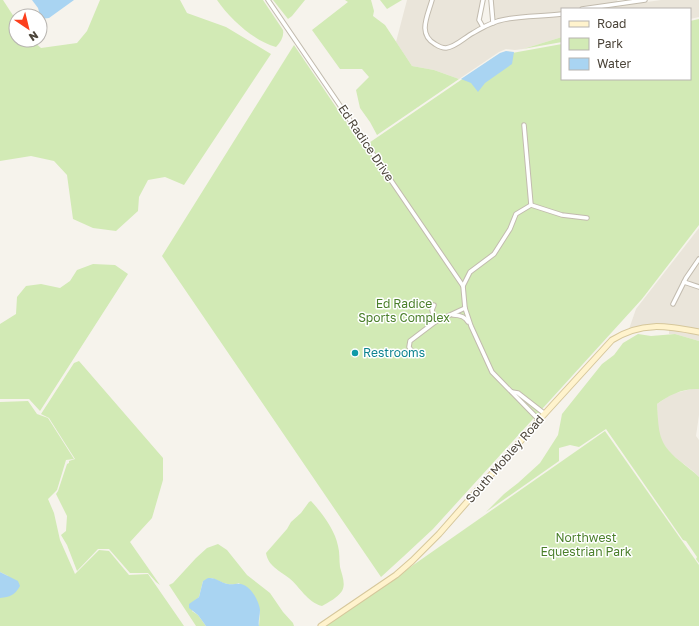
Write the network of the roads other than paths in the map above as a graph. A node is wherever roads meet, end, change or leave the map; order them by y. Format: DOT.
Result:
graph roads {
  1 [pos="268,0"];
  2 [pos="432,0"];
  3 [pos="483,0"];
  4 [pos="491,0"];
  5 [pos="645,0"];
  6 [pos="631,1"];
  7 [pos="619,2"];
  8 [pos="587,8"];
  9 [pos="561,14"];
  10 [pos="493,23"];
  11 [pos="482,27"];
  12 [pos="524,125"];
  13 [pos="531,205"];
  14 [pos="588,218"];
  15 [pos="699,259"];
  16 [pos="684,282"];
  17 [pos="463,286"];
  18 [pos="699,287"];
  19 [pos="673,304"];
  20 [pos="434,305"];
  21 [pos="465,308"];
  22 [pos="452,314"];
  23 [pos="435,322"];
  24 [pos="471,326"];
  25 [pos="699,332"];
  26 [pos="411,350"];
  27 [pos="512,392"];
  28 [pos="545,414"];
  29 [pos="540,420"];
  30 [pos="321,626"];
  1 -- 17 [label="street, Ed Radice Drive"];
  2 -- 11 [label="street"];
  3 -- 11 [label="street"];
  4 -- 10 [label="street"];
  5 -- 6 [label="street"];
  6 -- 7 [label="street"];
  7 -- 8 [label="street"];
  9 -- 10 [label="street"];
  10 -- 11 [label="street"];
  12 -- 13 [label="street"];
  13 -- 14 [label="street"];
  13 -- 17 [label="street"];
  15 -- 16 [label="street"];
  16 -- 18 [label="street"];
  16 -- 19 [label="street"];
  17 -- 21 [label="street, Ed Radice Drive"];
  20 -- 23 [label="street"];
  21 -- 22 [label="street"];
  21 -- 24 [label="street, Ed Radice Drive"];
  22 -- 23 [label="street"];
  22 -- 24 [label="street"];
  23 -- 26 [label="street"];
  24 -- 27 [label="street, Ed Radice Drive"];
  25 -- 28 [label="street, South Mobley Road"];
  27 -- 28 [label="street"];
  27 -- 29 [label="street, Ed Radice Drive"];
  28 -- 29 [label="street, South Mobley Road"];
  29 -- 30 [label="street, South Mobley Road"];
}
